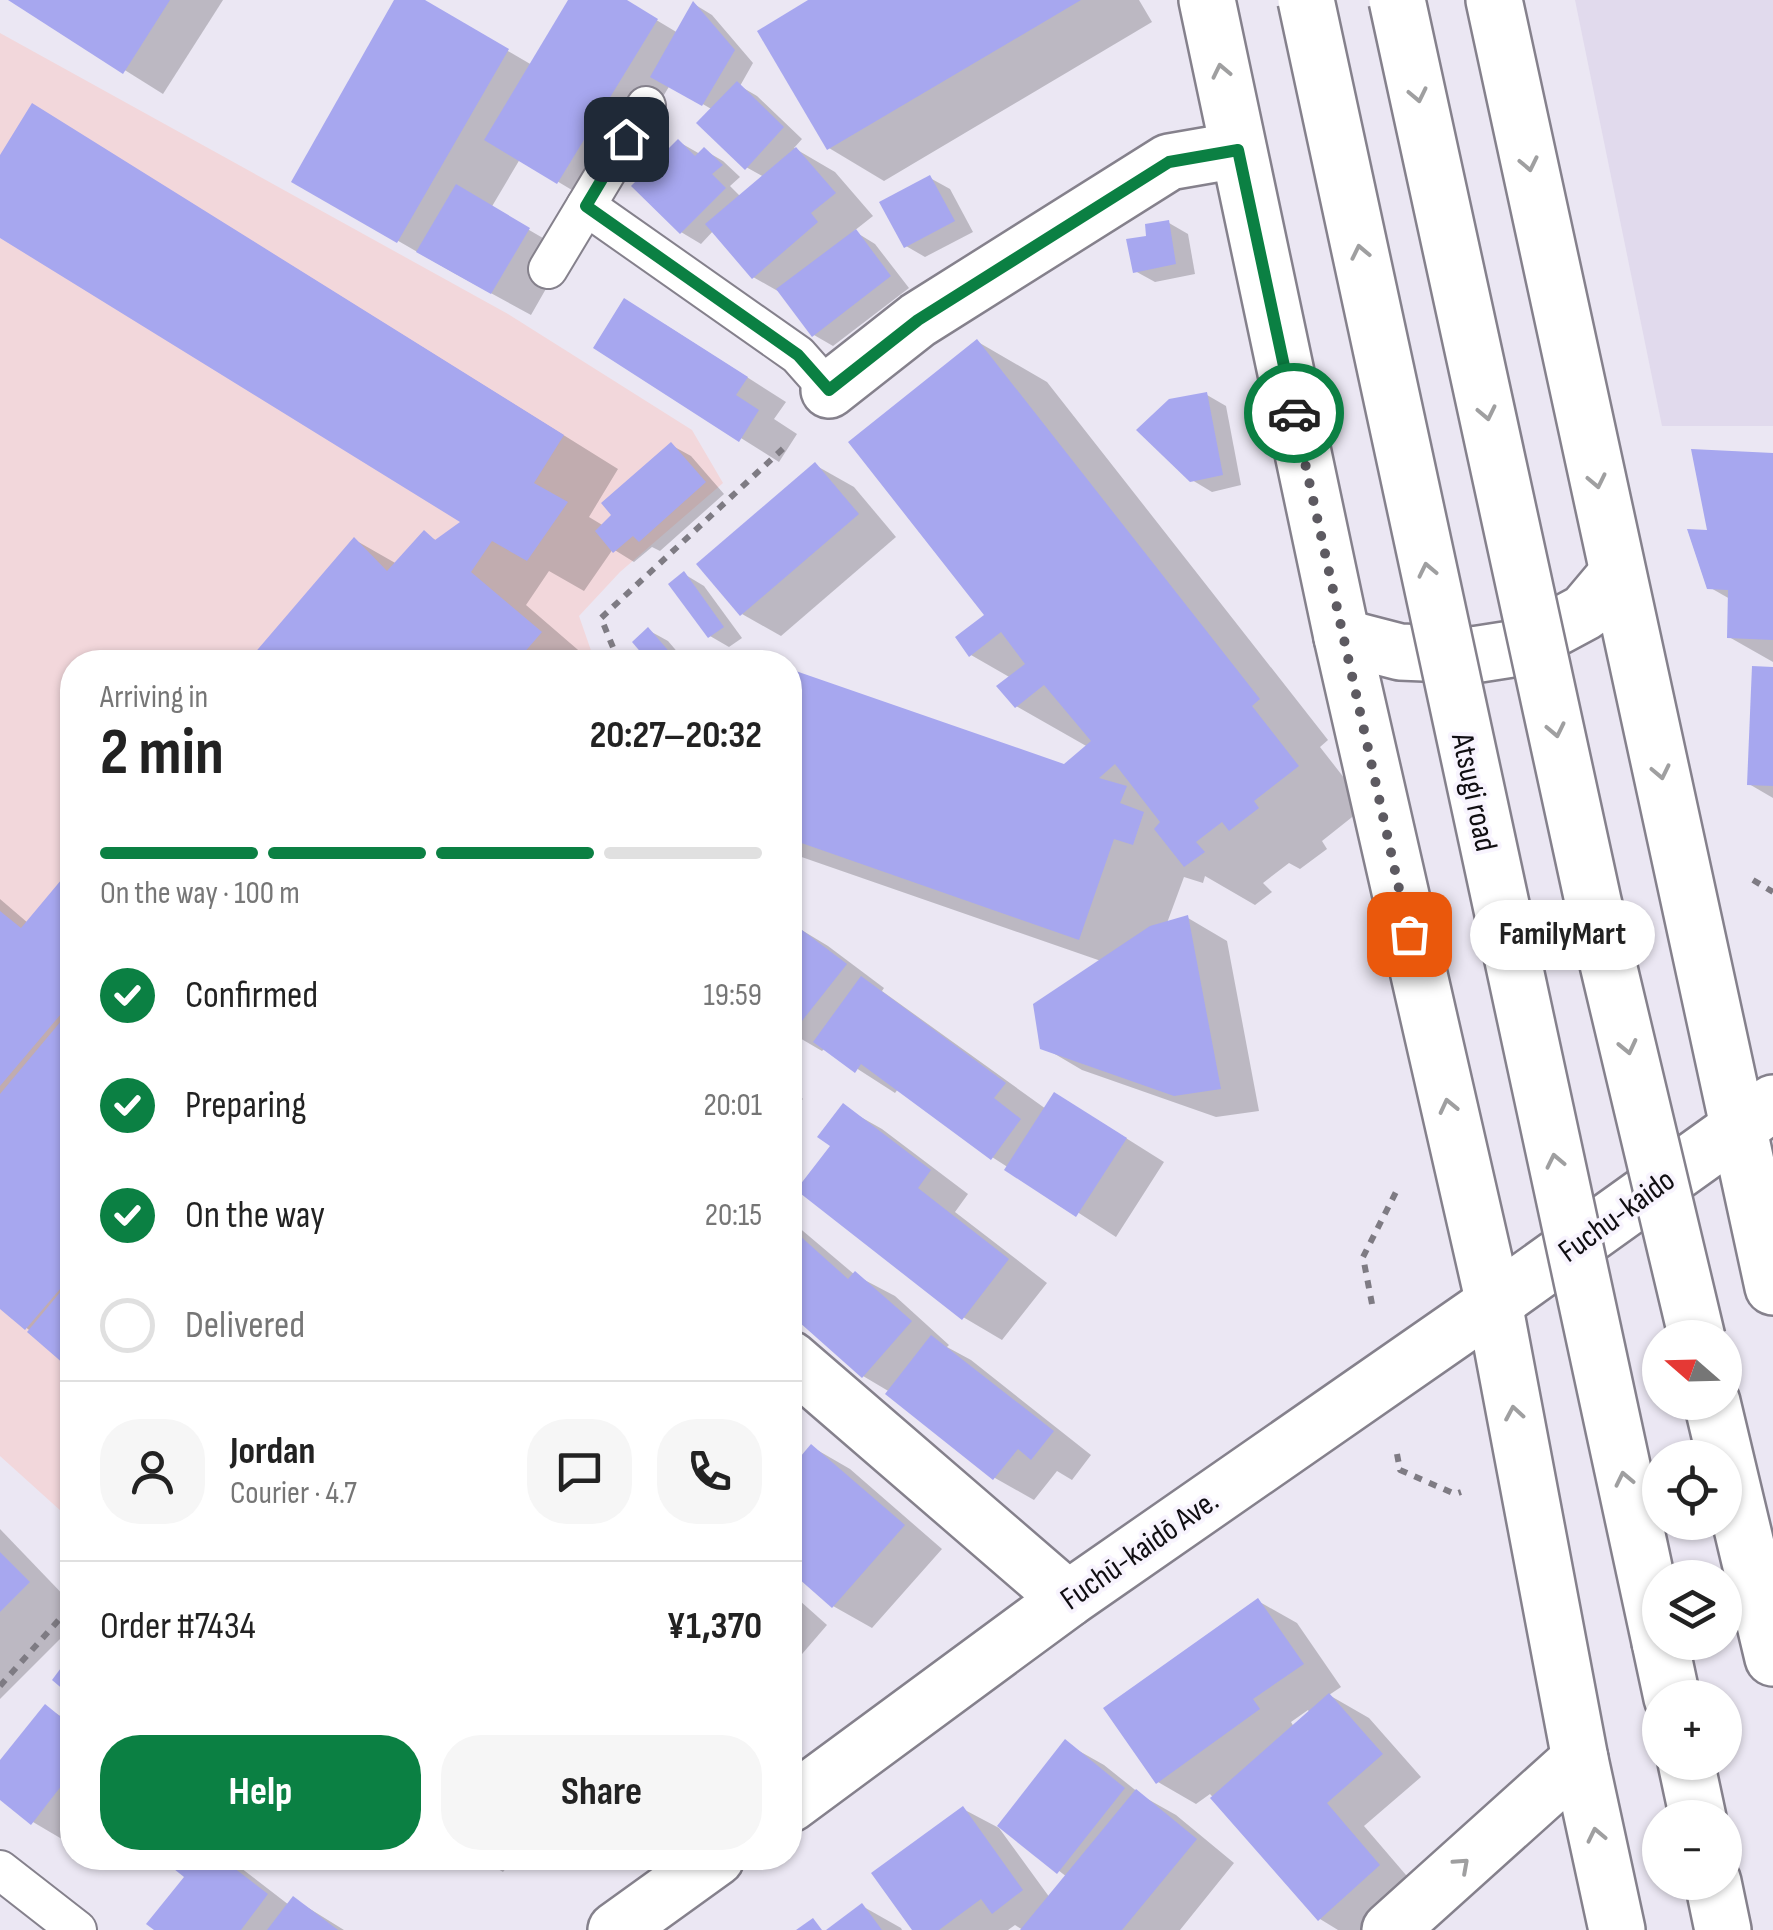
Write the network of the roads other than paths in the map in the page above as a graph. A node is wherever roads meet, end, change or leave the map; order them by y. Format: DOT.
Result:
graph roads {
  1 [pos="1207,0"];
  2 [pos="1306,0"];
  3 [pos="1397,0"];
  4 [pos="1494,0"];
  5 [pos="646,106"];
  6 [pos="1238,150"];
  7 [pos="586,206"];
  8 [pos="548,270"];
  9 [pos="829,390"];
  10 [pos="1617,574"];
  11 [pos="1342,637"];
  12 [pos="1756,1115"];
  13 [pos="1773,1287"];
  14 [pos="1494,1303"];
  15 [pos="1693,1320"];
  16 [pos="802,1368"];
  17 [pos="1716,1420"];
  18 [pos="1642,1560"];
  19 [pos="1068,1598"];
  20 [pos="1773,1658"];
  21 [pos="1580,1758"];
  22 [pos="802,1792"];
  23 [pos="0,1870"];
  24 [pos="699,1870"];
  25 [pos="1716,1900"];
  26 [pos="78,1930"];
  27 [pos="616,1930"];
  28 [pos="1390,1930"];
  29 [pos="1617,1930"];
  30 [pos="1723,1930"];
  6 -- 1 [label="main road, one-way"];
  18 -- 2 [label="main road, Atsugi road, one-way, bridge"];
  3 -- 15 [label="main road, one-way, bridge"];
  4 -- 10 [label="main road, one-way"];
  5 -- 7 [label="lane"];
  6 -- 9 [label="main road"];
  6 -- 11 [label="main road"];
  7 -- 8 [label="lane"];
  7 -- 9 [label="lane"];
  10 -- 11 [label="main road"];
  10 -- 12 [label="main road, one-way"];
  14 -- 11 [label="main road, one-way"];
  12 -- 13 [label="main road"];
  12 -- 14 [label="main road, Fuchu-kaido"];
  14 -- 19 [label="main road, Fuchū-kaidō Ave."];
  21 -- 14 [label="main road, one-way"];
  16 -- 19 [label="main road"];
  17 -- 20 [label="main road"];
  19 -- 22 [label="main road, Fuchū-kaidō Ave."];
  28 -- 21 [label="main road, one-way"];
  29 -- 21 [label="main road, one-way"];
  23 -- 26 [label="lane"];
  24 -- 27 [label="main road"];
  25 -- 30 [label="main road"];
}
